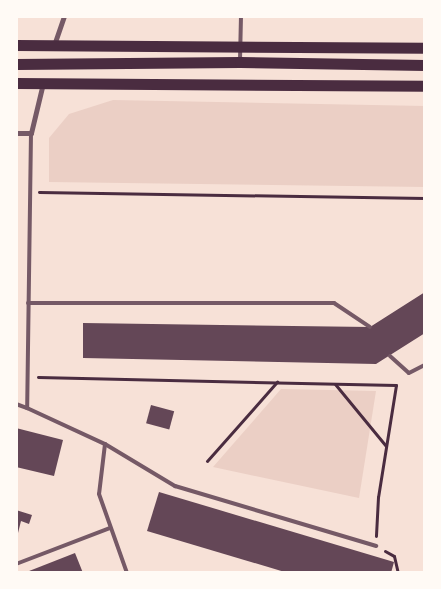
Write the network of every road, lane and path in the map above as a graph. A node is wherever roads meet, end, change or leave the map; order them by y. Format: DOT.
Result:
graph roads {
  1 [pos="64,16"];
  2 [pos="241,16"];
  3 [pos="16,45"];
  4 [pos="54,45"];
  5 [pos="240,46"];
  6 [pos="425,48"];
  7 [pos="240,62"];
  8 [pos="16,64"];
  9 [pos="47,64"];
  10 [pos="425,65"];
  11 [pos="16,82"];
  12 [pos="43,83"];
  13 [pos="425,86"];
  14 [pos="16,133"];
  15 [pos="31,133"];
  16 [pos="31,192"];
  17 [pos="425,198"];
  18 [pos="28,303"];
  19 [pos="370,327"];
  20 [pos="390,356"];
  21 [pos="425,365"];
  22 [pos="27,376"];
  23 [pos="278,382"];
  24 [pos="335,383"];
  25 [pos="16,404"];
  26 [pos="27,408"];
  27 [pos="105,444"];
  28 [pos="386,446"];
  29 [pos="207,461"];
  30 [pos="110,528"];
  31 [pos="376,546"];
  32 [pos="16,564"];
  33 [pos="127,573"];
  34 [pos="398,573"];
  1 -- 4 [label="street"];
  2 -- 5 [label="lane"];
  3 -- 4 [label="main road"];
  4 -- 5 [label="main road"];
  4 -- 9 [label="main road"];
  5 -- 6 [label="main road"];
  5 -- 7 [label="lane"];
  7 -- 9 [label="main road"];
  7 -- 10 [label="main road"];
  8 -- 9 [label="main road"];
  9 -- 12 [label="main road"];
  11 -- 12 [label="main road"];
  12 -- 13 [label="main road"];
  12 -- 15 [label="street"];
  14 -- 15 [label="street"];
  15 -- 16 [label="lane"];
  16 -- 17 [label="path"];
  16 -- 18 [label="lane"];
  18 -- 19 [label="lane"];
  18 -- 22 [label="lane"];
  20 -- 21 [label="lane"];
  22 -- 23 [label="path"];
  22 -- 26 [label="lane"];
  23 -- 24 [label="path"];
  23 -- 29 [label="path"];
  24 -- 28 [label="path"];
  24 -- 28 [label="path"];
  25 -- 26 [label="lane"];
  26 -- 27 [label="lane"];
  27 -- 30 [label="lane"];
  27 -- 31 [label="lane"];
  28 -- 31 [label="path"];
  30 -- 32 [label="lane"];
  30 -- 33 [label="lane"];
  31 -- 34 [label="path"];
}
